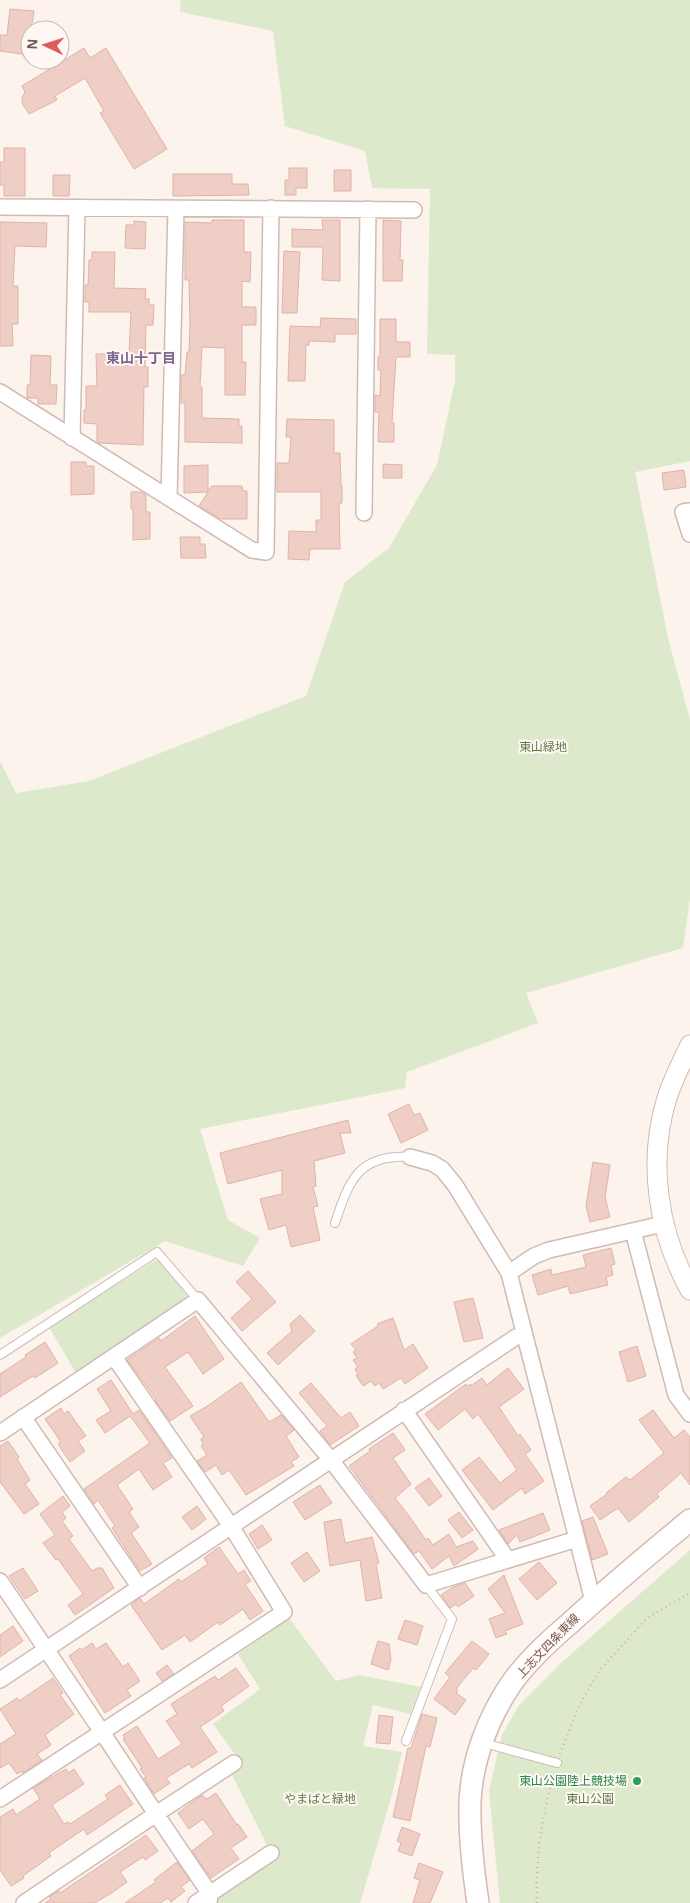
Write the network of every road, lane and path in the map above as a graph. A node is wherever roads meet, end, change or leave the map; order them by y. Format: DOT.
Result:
graph roads {
  1 [pos="0,207"];
  2 [pos="77,208"];
  3 [pos="271,208"];
  4 [pos="176,209"];
  5 [pos="368,209"];
  6 [pos="414,210"];
  7 [pos="0,392"];
  8 [pos="72,438"];
  9 [pos="169,498"];
  10 [pos="690,511"];
  11 [pos="364,513"];
  12 [pos="690,534"];
  13 [pos="690,1045"];
  14 [pos="410,1157"];
  15 [pos="335,1223"];
  16 [pos="663,1224"];
  17 [pos="633,1231"];
  18 [pos="509,1272"];
  19 [pos="690,1290"];
  20 [pos="198,1300"];
  21 [pos="525,1336"];
  22 [pos="0,1355"];
  23 [pos="114,1357"];
  24 [pos="404,1410"];
  25 [pos="690,1414"];
  26 [pos="23,1417"];
  27 [pos="0,1433"];
  28 [pos="332,1460"];
  29 [pos="690,1520"];
  30 [pos="231,1526"];
  31 [pos="577,1539"];
  32 [pos="508,1560"];
  33 [pos="0,1582"];
  34 [pos="426,1585"];
  35 [pos="140,1588"];
  36 [pos="690,1593"];
  37 [pos="593,1601"];
  38 [pos="46,1650"];
  39 [pos="0,1680"];
  40 [pos="102,1732"];
  41 [pos="406,1741"];
  42 [pos="482,1742"];
  43 [pos="234,1763"];
  44 [pos="557,1763"];
  45 [pos="0,1799"];
  46 [pos="156,1814"];
  47 [pos="272,1853"];
  48 [pos="209,1899"];
  49 [pos="24,1903"];
  50 [pos="196,1903"];
  51 [pos="478,1903"];
  52 [pos="537,1903"];
  1 -- 2 [label="street"];
  2 -- 4 [label="street"];
  2 -- 8 [label="street"];
  3 -- 4 [label="street"];
  3 -- 5 [label="street"];
  3 -- 9 [label="street"];
  4 -- 9 [label="street"];
  5 -- 6 [label="street"];
  5 -- 11 [label="street"];
  7 -- 8 [label="street"];
  8 -- 9 [label="street"];
  10 -- 12 [label="street"];
  13 -- 16 [label="street"];
  14 -- 15 [label="lane"];
  14 -- 18 [label="street"];
  16 -- 17 [label="street"];
  16 -- 19 [label="street"];
  17 -- 18 [label="street"];
  17 -- 25 [label="street"];
  18 -- 21 [label="street"];
  20 -- 22 [label="lane"];
  20 -- 23 [label="street"];
  20 -- 28 [label="street"];
  21 -- 24 [label="street"];
  21 -- 31 [label="street"];
  23 -- 26 [label="street"];
  23 -- 30 [label="street"];
  24 -- 28 [label="street"];
  24 -- 32 [label="street"];
  26 -- 27 [label="street"];
  26 -- 35 [label="street"];
  28 -- 30 [label="street"];
  28 -- 34 [label="street"];
  29 -- 37 [label="main road, 上志文四条東線"];
  30 -- 35 [label="street"];
  30 -- 40 [label="street"];
  31 -- 32 [label="street"];
  31 -- 37 [label="street"];
  32 -- 34 [label="street"];
  33 -- 38 [label="street"];
  34 -- 41 [label="lane"];
  35 -- 38 [label="street"];
  36 -- 44 [label="path"];
  37 -- 42 [label="main road, 上志文四条東線"];
  38 -- 39 [label="street"];
  38 -- 40 [label="street"];
  40 -- 45 [label="street"];
  40 -- 46 [label="street"];
  42 -- 44 [label="lane"];
  42 -- 51 [label="main road, 上志文四条東線"];
  43 -- 46 [label="street"];
  44 -- 52 [label="path"];
  46 -- 48 [label="street"];
  46 -- 49 [label="street"];
  47 -- 48 [label="street"];
  48 -- 50 [label="street"];
}
